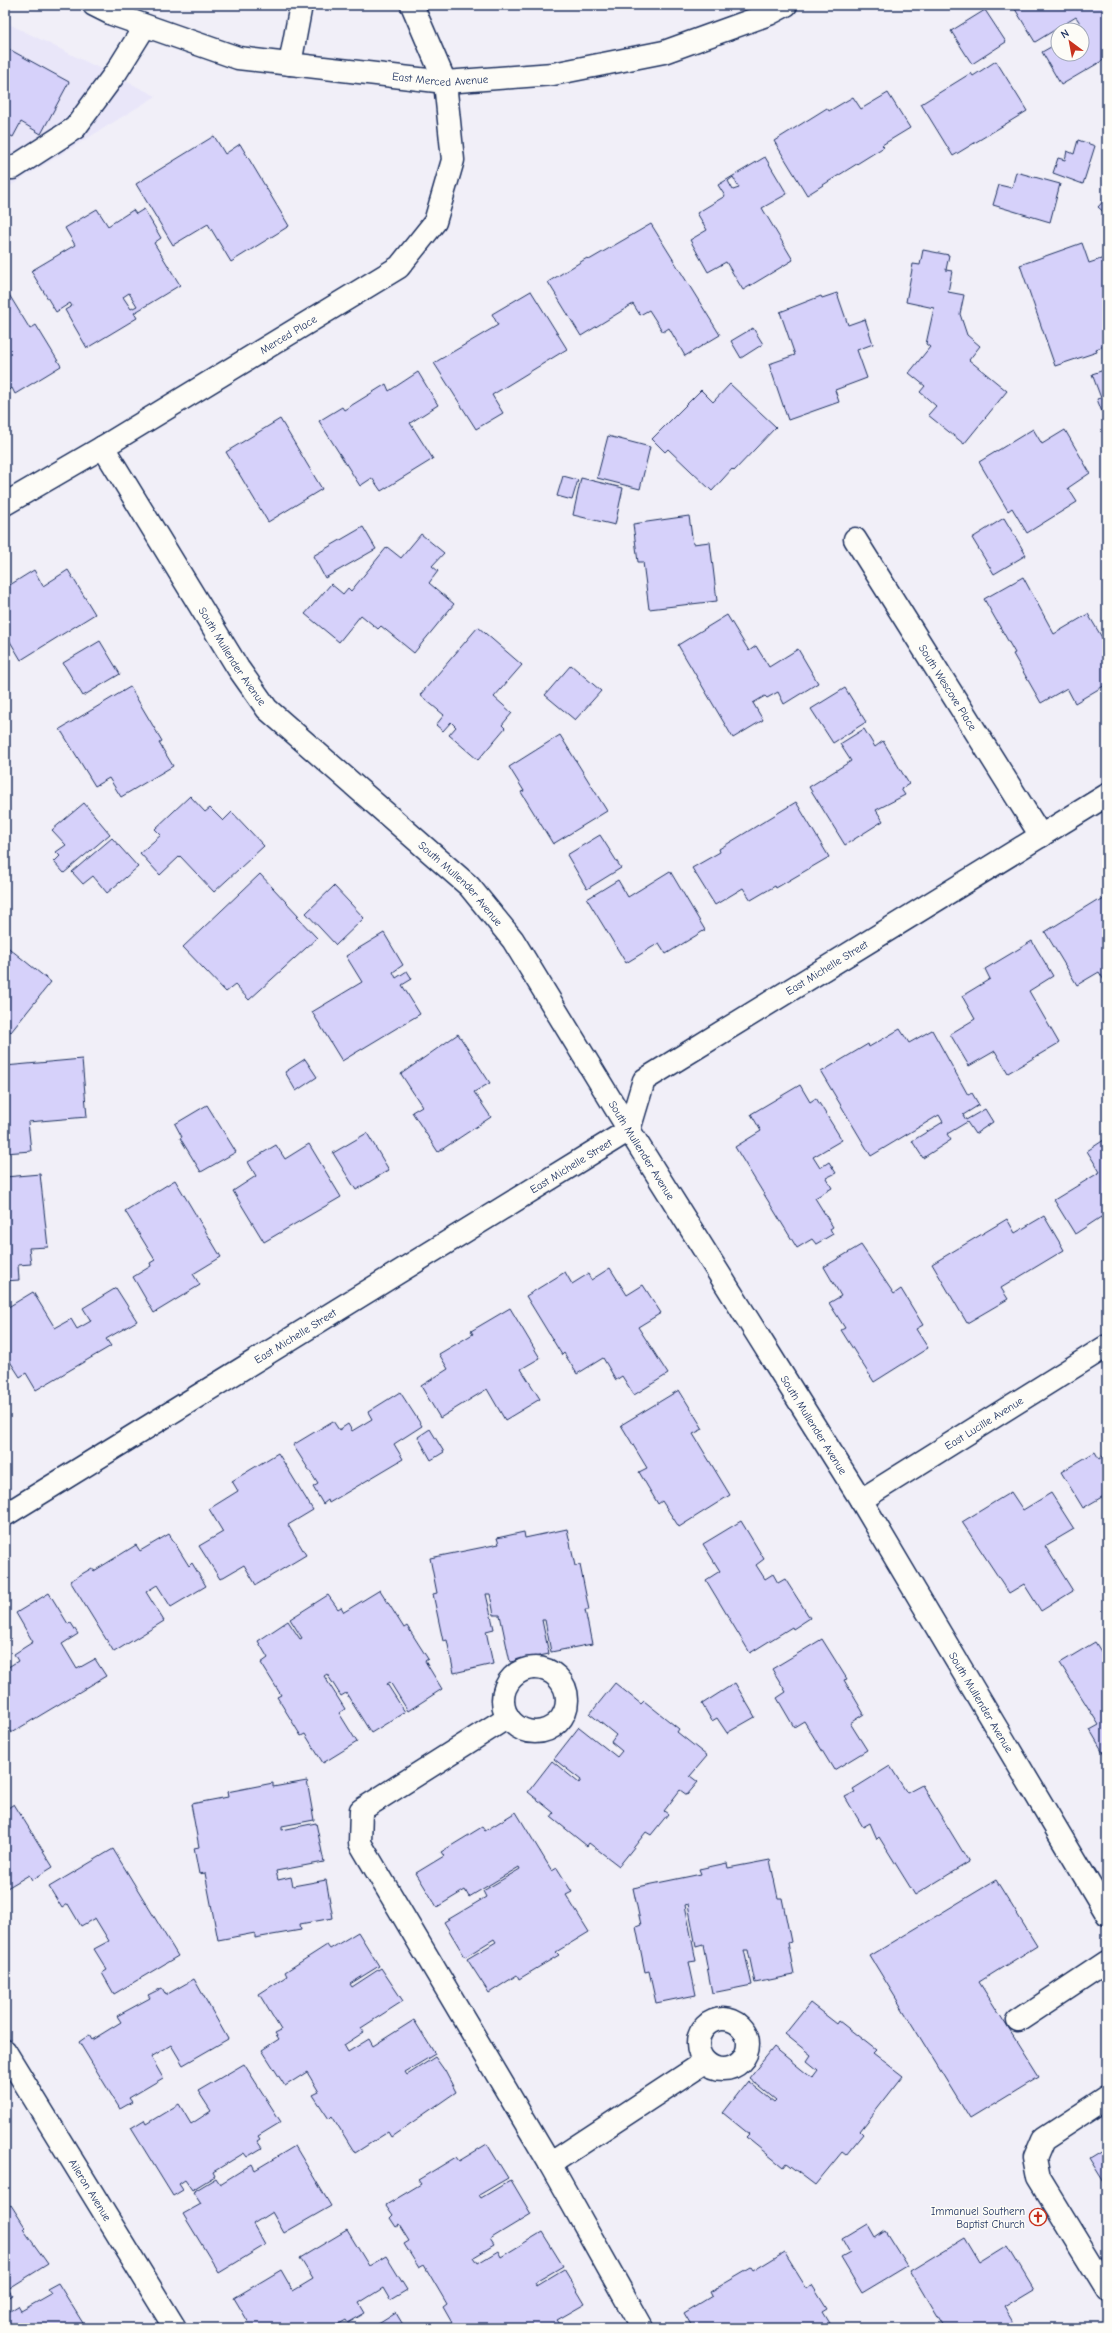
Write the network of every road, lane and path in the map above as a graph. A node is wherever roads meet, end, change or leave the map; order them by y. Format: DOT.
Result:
graph roads {
  1 [pos="94,5"];
  2 [pos="301,5"];
  3 [pos="412,5"];
  4 [pos="786,5"];
  5 [pos="145,26"];
  6 [pos="290,64"];
  7 [pos="445,82"];
  8 [pos="5,168"];
  9 [pos="103,447"];
  10 [pos="5,504"];
  11 [pos="855,539"];
  12 [pos="1107,795"];
  13 [pos="1041,836"];
  14 [pos="629,1130"];
  15 [pos="1107,1346"];
  16 [pos="861,1500"];
  17 [pos="5,1515"];
  18 [pos="508,1717"];
  19 [pos="1104,1900"];
  20 [pos="1107,1962"];
  21 [pos="1018,2021"];
  22 [pos="5,2051"];
  23 [pos="706,2062"];
  24 [pos="1107,2097"];
  25 [pos="550,2164"];
  26 [pos="1107,2290"];
  27 [pos="175,2328"];
  28 [pos="642,2328"];
  1 -- 5 [label="street, East Merced Avenue"];
  2 -- 6 [label="street"];
  3 -- 7 [label="street, Merced Place"];
  4 -- 7 [label="street, East Merced Avenue"];
  5 -- 6 [label="street, East Merced Avenue"];
  5 -- 8 [label="street"];
  6 -- 7 [label="street, East Merced Avenue"];
  7 -- 9 [label="street, Merced Place"];
  9 -- 10 [label="street, Merced Place"];
  9 -- 14 [label="street, South Mullender Avenue"];
  11 -- 13 [label="street, South Wescove Place"];
  12 -- 13 [label="street, East Michelle Street"];
  13 -- 14 [label="street, East Michelle Street"];
  14 -- 16 [label="street, South Mullender Avenue"];
  14 -- 17 [label="street, East Michelle Street"];
  15 -- 16 [label="street, East Lucille Avenue"];
  16 -- 19 [label="street, South Mullender Avenue"];
  18 -- 25 [label="street"];
  20 -- 21 [label="street"];
  22 -- 27 [label="street, Aileron Avenue"];
  23 -- 25 [label="street"];
  24 -- 26 [label="street"];
  25 -- 28 [label="street"];
}
